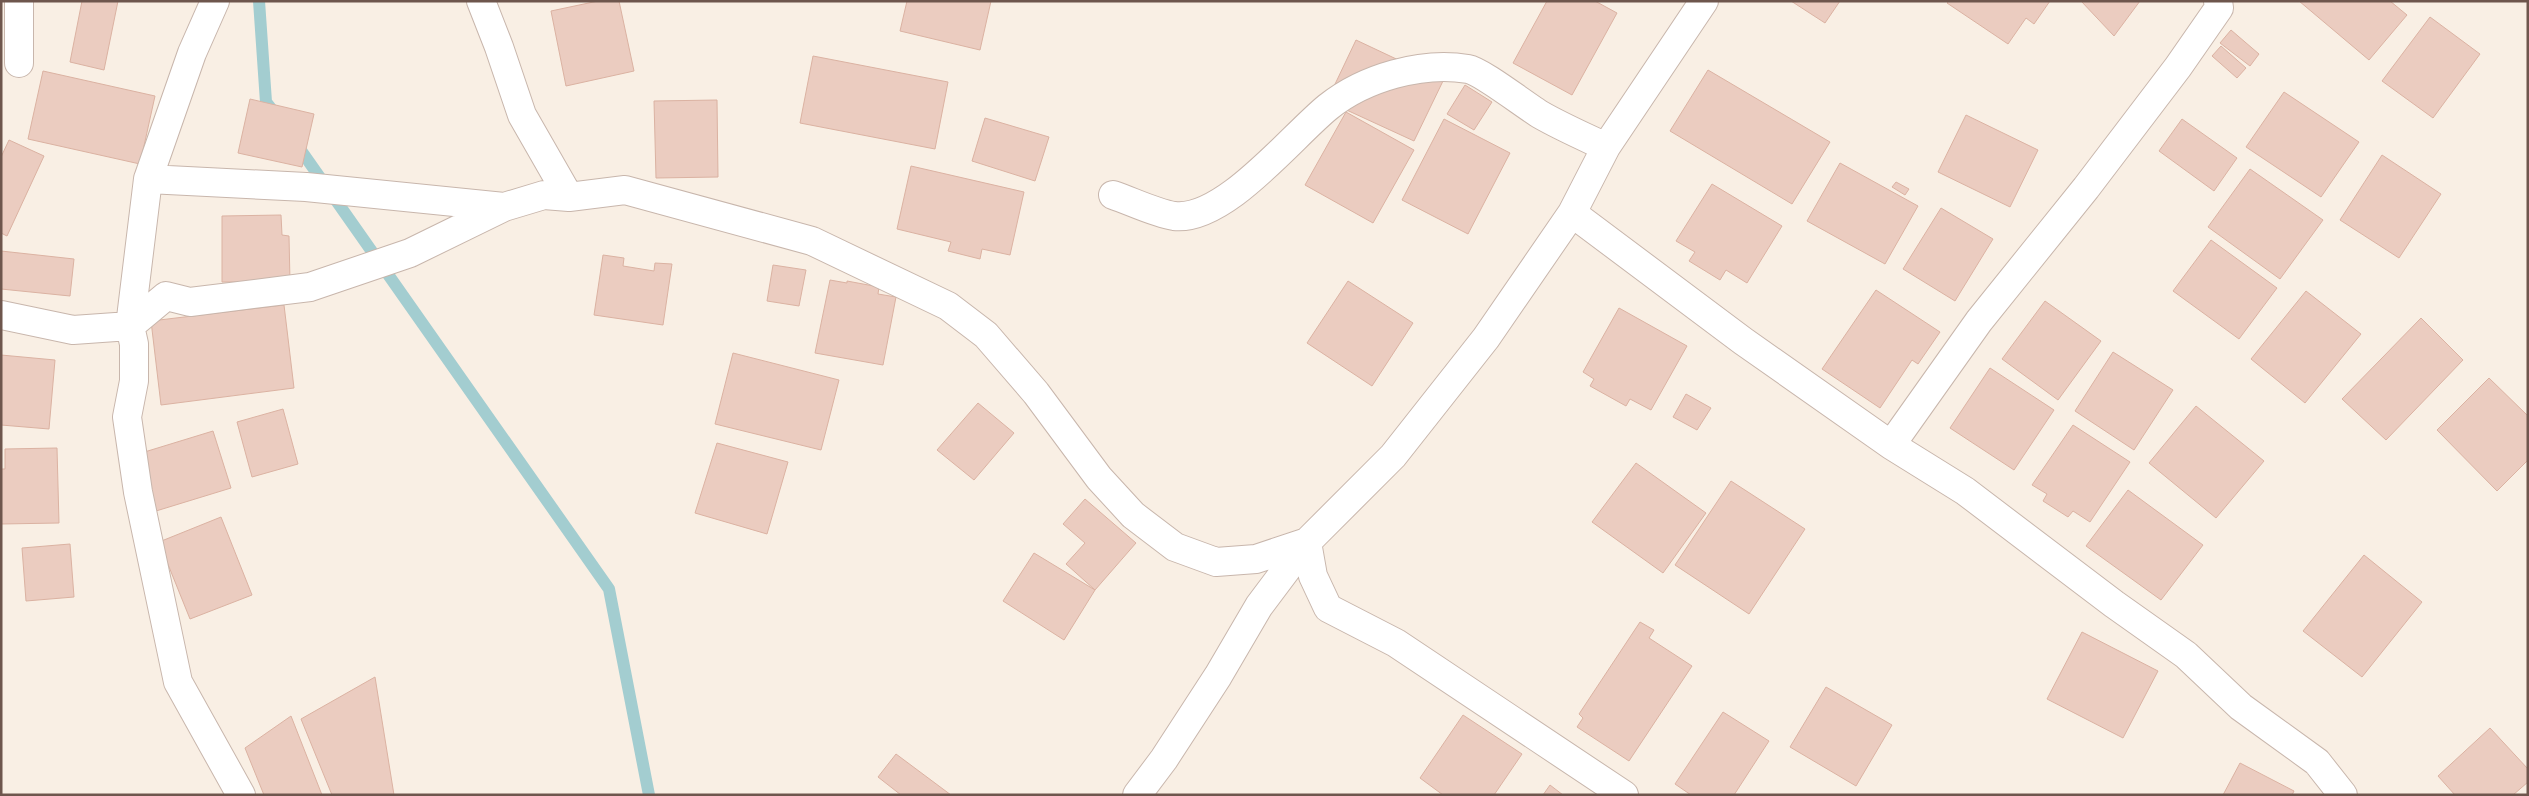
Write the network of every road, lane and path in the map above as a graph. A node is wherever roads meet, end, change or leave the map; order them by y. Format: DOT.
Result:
graph roads {
  1 [pos="19,1"];
  2 [pos="215,1"];
  3 [pos="481,1"];
  4 [pos="1704,1"];
  5 [pos="2218,1"];
  6 [pos="19,63"];
  7 [pos="1606,147"];
  8 [pos="148,179"];
  9 [pos="1113,195"];
  10 [pos="569,198"];
  11 [pos="504,207"];
  12 [pos="1572,213"];
  13 [pos="1,315"];
  14 [pos="130,326"];
  15 [pos="1891,445"];
  16 [pos="1307,542"];
  17 [pos="241,795"];
  18 [pos="1137,795"];
  19 [pos="1624,795"];
  20 [pos="2343,795"];
  1 -- 6 [label="street"];
  2 -- 8 [label="street"];
  3 -- 10 [label="street"];
  4 -- 7 [label="street"];
  5 -- 15 [label="street"];
  7 -- 9 [label="street"];
  7 -- 12 [label="street"];
  8 -- 11 [label="street"];
  8 -- 14 [label="street"];
  10 -- 11 [label="street"];
  10 -- 16 [label="street"];
  11 -- 14 [label="street"];
  12 -- 15 [label="street"];
  12 -- 16 [label="street"];
  13 -- 14 [label="street"];
  14 -- 17 [label="street"];
  15 -- 20 [label="street"];
  16 -- 18 [label="street"];
  16 -- 19 [label="street"];
}
